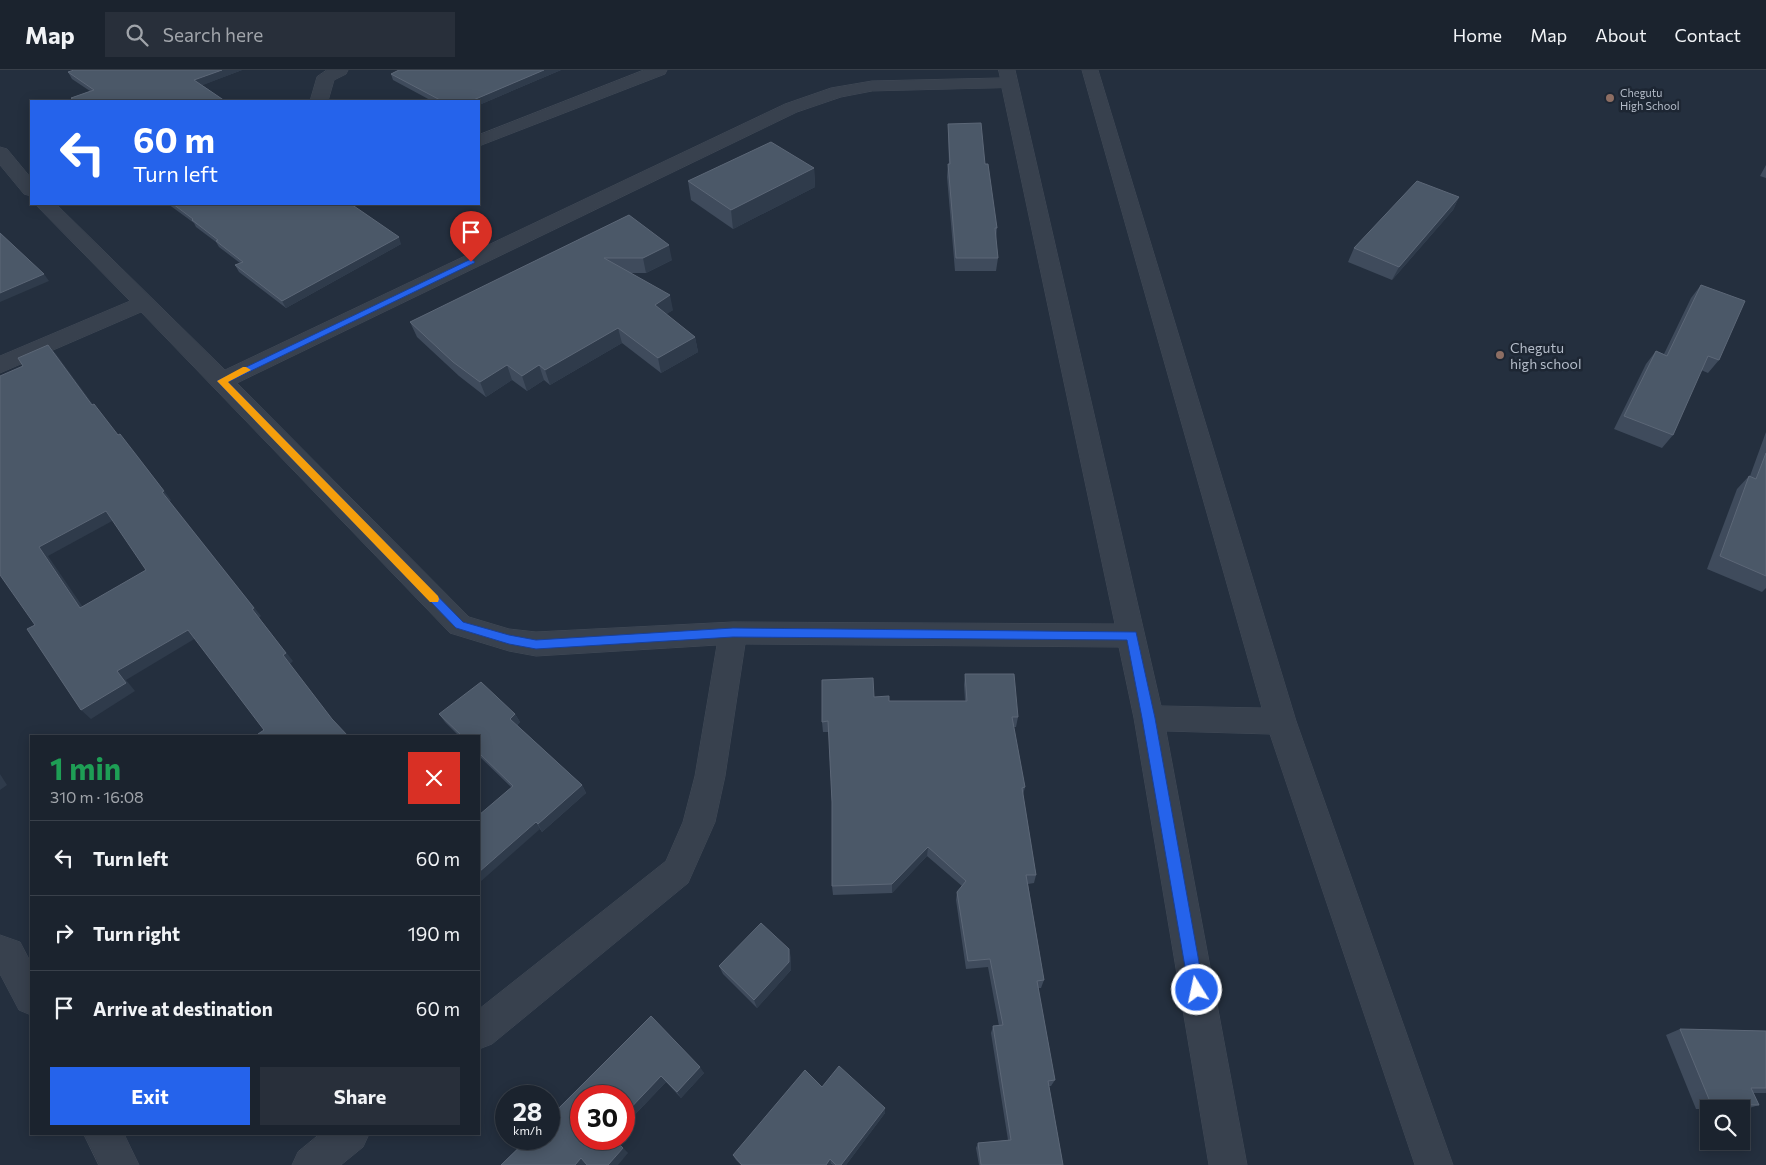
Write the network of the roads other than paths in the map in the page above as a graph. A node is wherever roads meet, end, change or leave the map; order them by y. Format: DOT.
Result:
graph roads {
  1 [pos="340,70"];
  2 [pos="659,70"];
  3 [pos="1090,70"];
  4 [pos="1008,76"];
  5 [pos="319,100"];
  6 [pos="480,141"];
  7 [pos="0,153"];
  8 [pos="20,186"];
  9 [pos="46,205"];
  10 [pos="144,303"];
  11 [pos="0,365"];
  12 [pos="222,381"];
  13 [pos="733,633"];
  14 [pos="1132,636"];
  15 [pos="1148,718"];
  16 [pos="1281,721"];
  17 [pos="0,952"];
  18 [pos="30,996"];
  19 [pos="480,1030"];
  20 [pos="105,1135"];
  21 [pos="349,1135"];
  22 [pos="120,1165"];
  23 [pos="311,1165"];
  24 [pos="1228,1165"];
  25 [pos="1434,1165"];
  1 -- 5 [label="street"];
  2 -- 6 [label="street"];
  3 -- 16 [label="street"];
  4 -- 12 [label="street"];
  4 -- 14 [label="street"];
  7 -- 8 [label="street"];
  9 -- 10 [label="street"];
  10 -- 11 [label="street"];
  10 -- 12 [label="street"];
  12 -- 13 [label="street"];
  13 -- 14 [label="street"];
  13 -- 19 [label="street"];
  14 -- 15 [label="street"];
  15 -- 16 [label="street"];
  15 -- 24 [label="street"];
  16 -- 25 [label="street"];
  17 -- 18 [label="street"];
  20 -- 22 [label="street"];
  21 -- 23 [label="street"];
}
